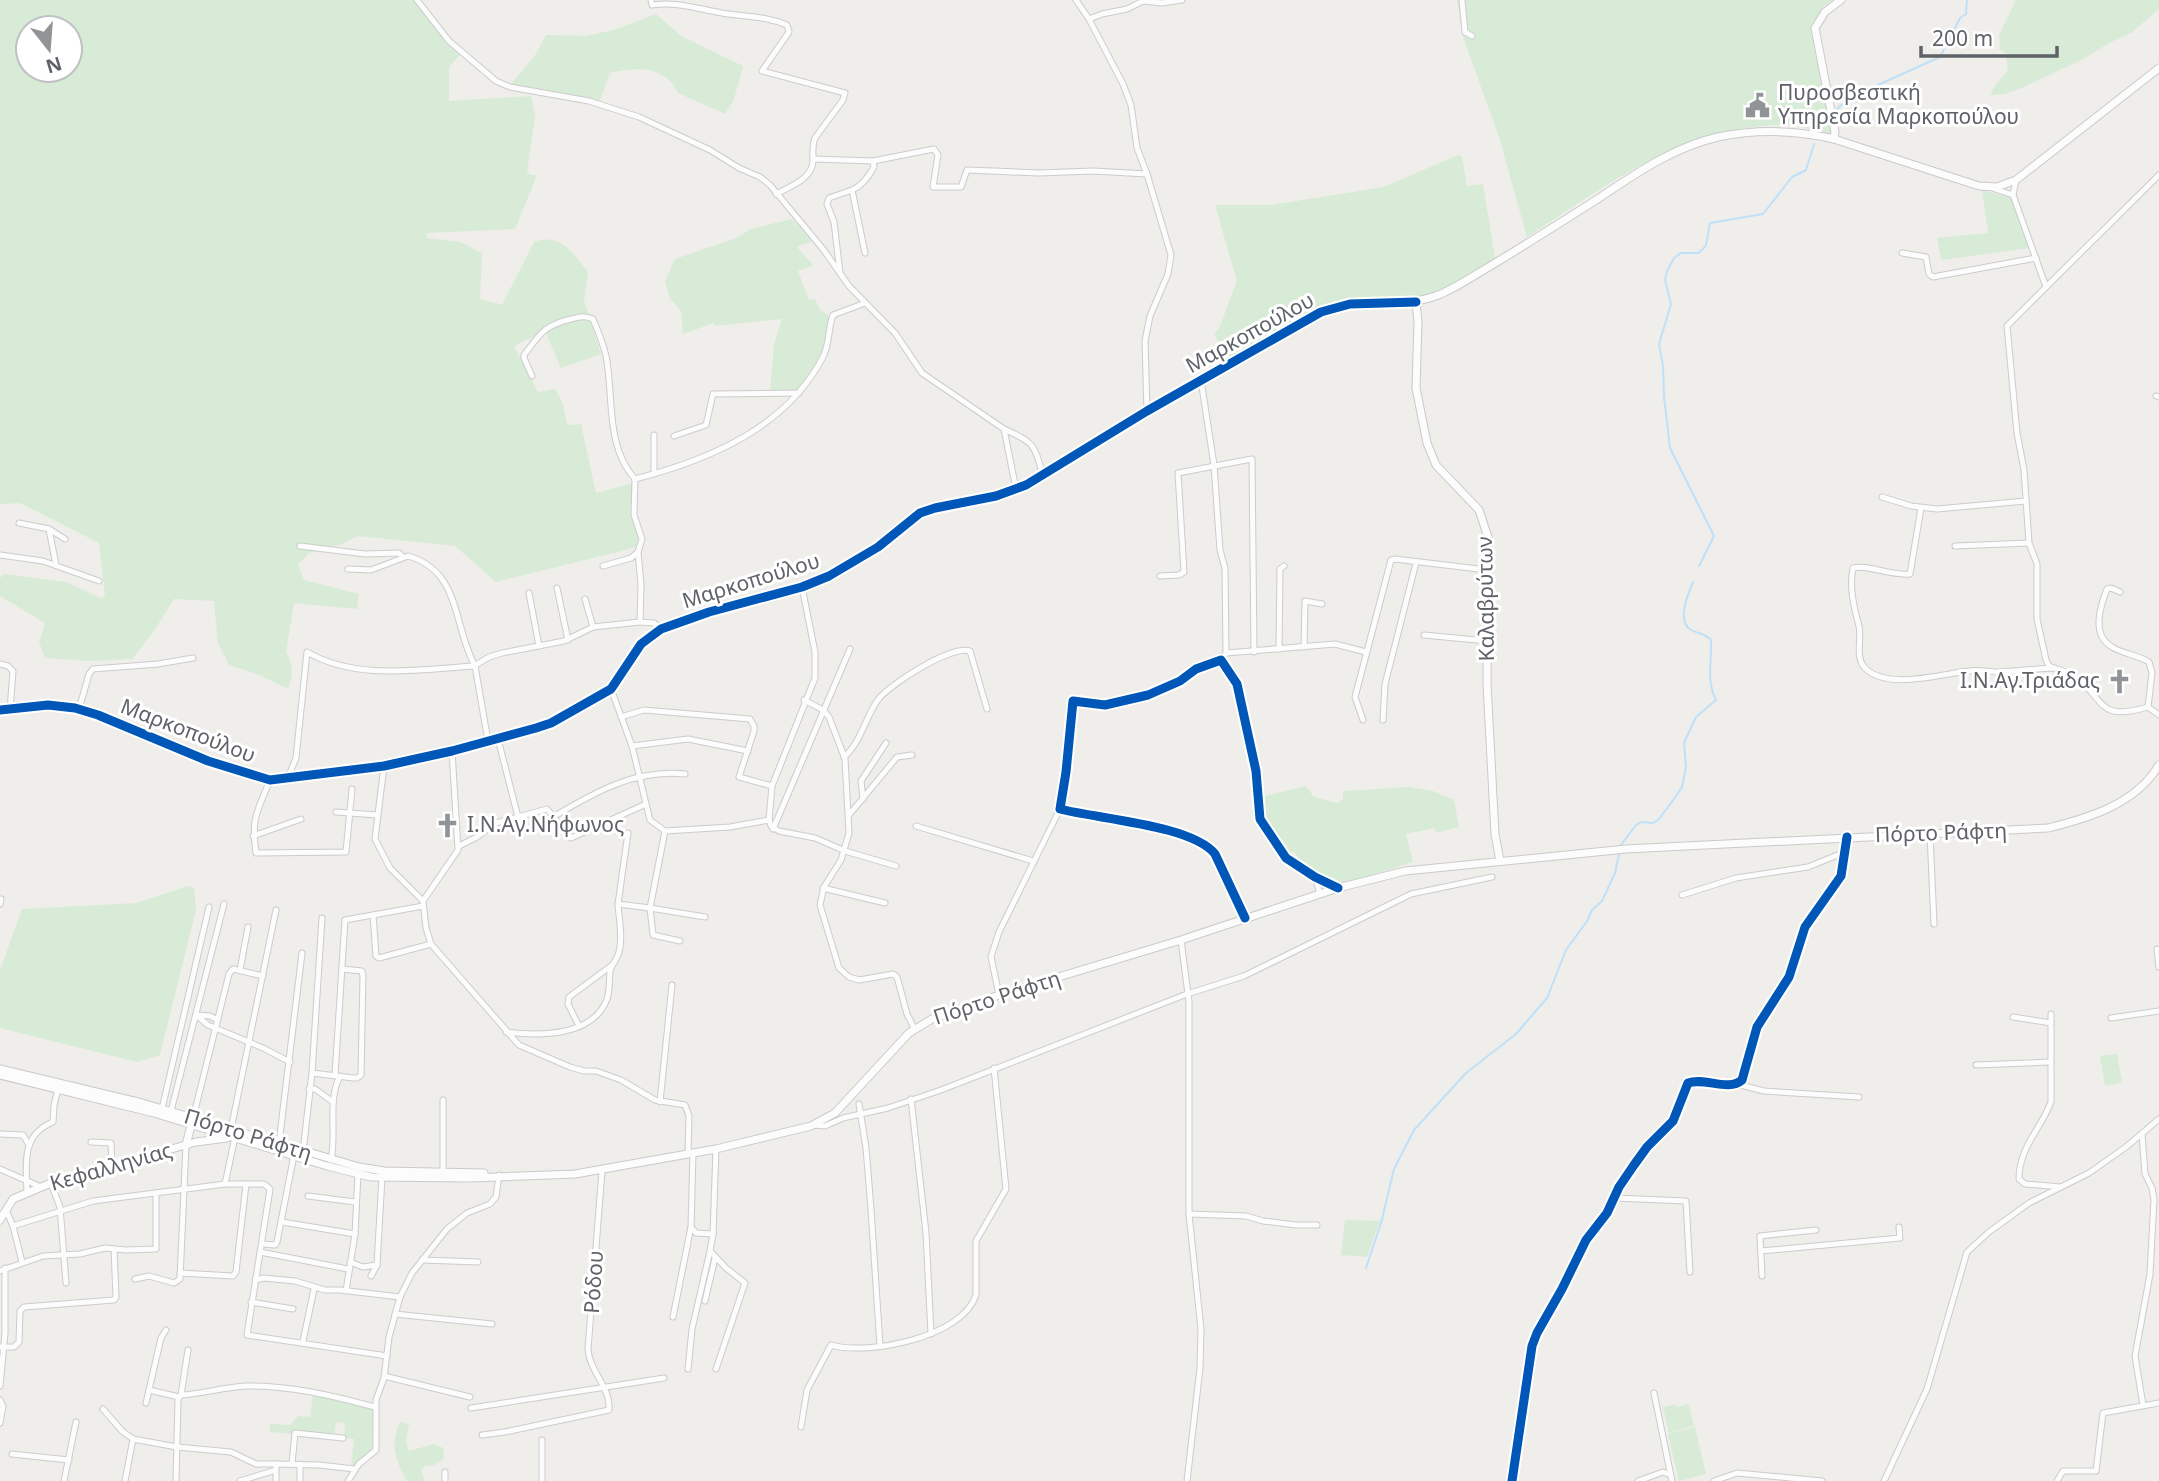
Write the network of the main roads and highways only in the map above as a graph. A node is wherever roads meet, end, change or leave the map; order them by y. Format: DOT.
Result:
graph roads {
  1 [pos="1841,0"];
  2 [pos="2159,68"];
  3 [pos="1834,139"];
  4 [pos="1416,302"];
  5 [pos="0,710"];
  6 [pos="2159,765"];
  7 [pos="1497,859"];
  8 [pos="1361,881"];
  9 [pos="0,1069"];
  10 [pos="0,1075"];
  11 [pos="192,1121"];
  12 [pos="235,1138"];
  13 [pos="186,1145"];
  14 [pos="499,1175"];
  15 [pos="0,1220"];
  1 -- 3 [label="main road"];
  2 -- 3 [label="main road, Μαρκοπούλου"];
  3 -- 4 [label="main road, Μαρκοπούλου"];
  4 -- 5 [label="main road, Μαρκοπούλου"];
  4 -- 7 [label="main road, Καλαβρύτων"];
  6 -- 7 [label="main road, Πόρτο Ράφτη"];
  7 -- 8 [label="main road, Πόρτο Ράφτη"];
  7 -- 8 [label="main road, Πόρτο Ράφτη"];
  8 -- 14 [label="main road, Πόρτο Ράφτη"];
  9 -- 11 [label="main road, Πόρτο Ράφτη"];
  10 -- 11 [label="main road, Πόρτο Ράφτη"];
  11 -- 12 [label="main road, Πόρτο Ράφτη"];
  11 -- 13 [label="main road"];
  11 -- 14 [label="main road, Πόρτο Ράφτη"];
  12 -- 13 [label="main road, Κεφαλληνίας"];
  12 -- 14 [label="main road, Πόρτο Ράφτη"];
  13 -- 15 [label="main road, Κεφαλληνίας"];
}
